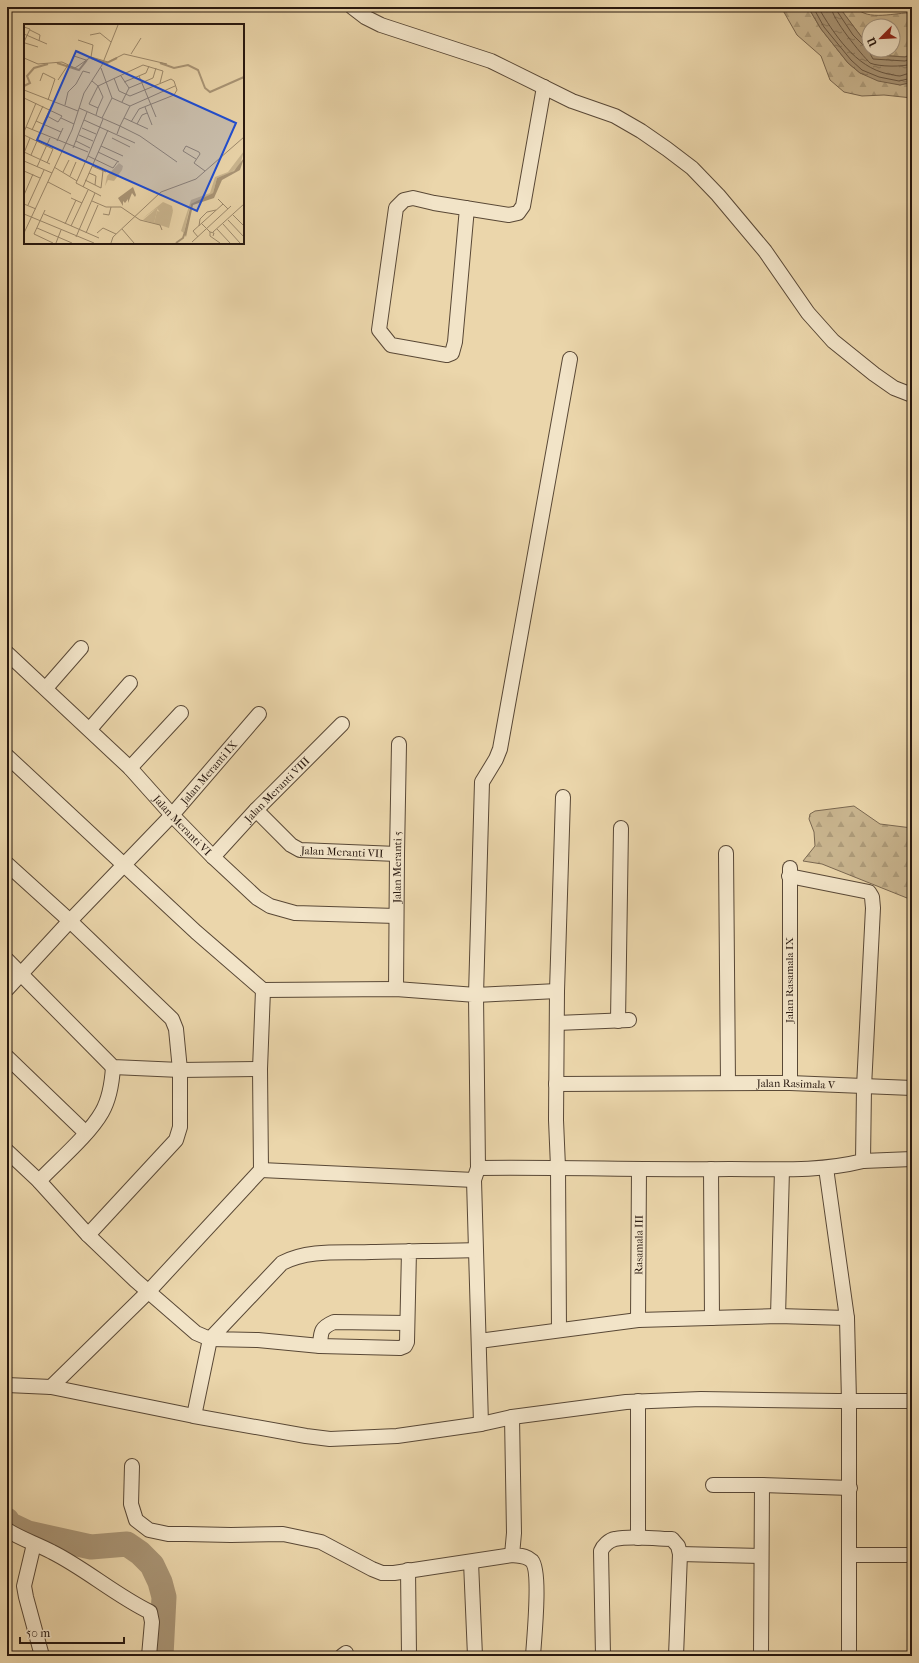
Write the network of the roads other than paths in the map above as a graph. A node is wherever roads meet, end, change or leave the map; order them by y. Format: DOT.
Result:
graph roads {
  1 [pos="352,7"];
  2 [pos="544,87"];
  3 [pos="467,208"];
  4 [pos="570,359"];
  5 [pos="912,395"];
  6 [pos="81,648"];
  7 [pos="7,653"];
  8 [pos="130,683"];
  9 [pos="46,688"];
  10 [pos="181,713"];
  11 [pos="259,714"];
  12 [pos="342,724"];
  13 [pos="90,729"];
  14 [pos="399,744"];
  15 [pos="7,756"];
  16 [pos="130,768"];
  17 [pos="563,797"];
  18 [pos="256,810"];
  19 [pos="172,815"];
  20 [pos="621,828"];
  21 [pos="726,853"];
  22 [pos="396,854"];
  23 [pos="213,857"];
  24 [pos="7,864"];
  25 [pos="124,866"];
  26 [pos="396,916"];
  27 [pos="70,921"];
  28 [pos="7,960"];
  29 [pos="21,974"];
  30 [pos="7,989"];
  31 [pos="396,989"];
  32 [pos="262,990"];
  33 [pos="557,991"];
  34 [pos="476,994"];
  35 [pos="557,1023"];
  36 [pos="7,1057"];
  37 [pos="113,1067"];
  38 [pos="260,1069"];
  39 [pos="180,1070"];
  40 [pos="728,1083"];
  41 [pos="790,1083"];
  42 [pos="556,1084"];
  43 [pos="864,1087"];
  44 [pos="912,1088"];
  45 [pos="86,1133"];
  46 [pos="7,1151"];
  47 [pos="912,1159"];
  48 [pos="863,1161"];
  49 [pos="558,1167"];
  50 [pos="826,1168"];
  51 [pos="639,1169"];
  52 [pos="711,1169"];
  53 [pos="261,1170"];
  54 [pos="782,1170"];
  55 [pos="476,1174"];
  56 [pos="39,1181"];
  57 [pos="88,1235"];
  58 [pos="475,1250"];
  59 [pos="408,1251"];
  60 [pos="149,1291"];
  61 [pos="778,1316"];
  62 [pos="712,1318"];
  63 [pos="847,1318"];
  64 [pos="638,1320"];
  65 [pos="407,1322"];
  66 [pos="559,1330"];
  67 [pos="210,1339"];
  68 [pos="479,1341"];
  69 [pos="320,1346"];
  70 [pos="11,1385"];
  71 [pos="50,1387"];
  72 [pos="912,1400"];
  73 [pos="638,1401"];
  74 [pos="849,1401"];
  75 [pos="194,1416"];
  76 [pos="512,1417"];
  77 [pos="481,1424"];
  78 [pos="132,1466"];
  79 [pos="714,1485"];
  80 [pos="762,1485"];
  81 [pos="850,1488"];
  82 [pos="7,1530"];
  83 [pos="638,1538"];
  84 [pos="34,1544"];
  85 [pos="680,1554"];
  86 [pos="512,1555"];
  87 [pos="849,1555"];
  88 [pos="912,1555"];
  89 [pos="760,1556"];
  90 [pos="471,1562"];
  91 [pos="408,1570"];
  92 [pos="410,1654"];
  93 [pos="42,1656"];
  94 [pos="149,1656"];
  95 [pos="475,1656"];
  96 [pos="533,1656"];
  97 [pos="603,1656"];
  98 [pos="676,1656"];
  99 [pos="761,1656"];
  100 [pos="849,1656"];
  1 -- 2 [label="street"];
  2 -- 3 [label="street"];
  2 -- 5 [label="street"];
  3 -- 3 [label="street"];
  4 -- 34 [label="street"];
  6 -- 9 [label="street"];
  7 -- 9 [label="street, Jalan Meranti VI"];
  8 -- 13 [label="street"];
  9 -- 13 [label="street, Jalan Meranti VI"];
  10 -- 16 [label="street"];
  11 -- 19 [label="street, Jalan Meranti IX"];
  12 -- 18 [label="street, Jalan Meranti VIII"];
  13 -- 16 [label="street, Jalan Meranti VI"];
  14 -- 22 [label="street, Jalan Meranti 5"];
  15 -- 25 [label="street"];
  16 -- 19 [label="street, Jalan Meranti VI"];
  17 -- 33 [label="street"];
  18 -- 22 [label="street, Jalan Meranti VII"];
  18 -- 23 [label="street, Jalan Meranti VIII"];
  19 -- 23 [label="street, Jalan Meranti VI"];
  19 -- 25 [label="street, Jalan Meranti IX"];
  20 -- 35 [label="street"];
  21 -- 40 [label="street"];
  22 -- 26 [label="street, Jalan Meranti 5"];
  23 -- 26 [label="street, Jalan Meranti VI"];
  24 -- 27 [label="street"];
  25 -- 27 [label="street, Jalan Meranti IX"];
  25 -- 32 [label="street"];
  26 -- 31 [label="street, Jalan Meranti 5"];
  27 -- 29 [label="street, Jalan Meranti IX"];
  27 -- 39 [label="street"];
  28 -- 29 [label="street"];
  29 -- 30 [label="street, Jalan Meranti IX"];
  29 -- 37 [label="street"];
  31 -- 32 [label="street"];
  31 -- 34 [label="street"];
  32 -- 38 [label="street"];
  33 -- 34 [label="street"];
  33 -- 35 [label="street"];
  34 -- 55 [label="street"];
  35 -- 42 [label="street"];
  36 -- 45 [label="street"];
  37 -- 39 [label="street"];
  37 -- 45 [label="street"];
  38 -- 39 [label="street"];
  38 -- 53 [label="street"];
  39 -- 57 [label="street"];
  40 -- 41 [label="street, Jalan Rasimala V"];
  40 -- 42 [label="street, Jalan Rasimala V"];
  41 -- 43 [label="street, Jalan Rasimala V"];
  41 -- 43 [label="street, Jalan Rasamala IX"];
  42 -- 49 [label="street"];
  43 -- 44 [label="street, Jalan Rasimala V"];
  43 -- 48 [label="street, Jalan Rasamala IX"];
  45 -- 56 [label="street"];
  46 -- 56 [label="street"];
  47 -- 48 [label="street"];
  48 -- 50 [label="street"];
  49 -- 51 [label="street"];
  49 -- 55 [label="street"];
  49 -- 66 [label="street"];
  50 -- 54 [label="street"];
  50 -- 63 [label="street"];
  51 -- 52 [label="street"];
  51 -- 64 [label="street, Rasamala III"];
  52 -- 54 [label="street"];
  52 -- 62 [label="street"];
  53 -- 55 [label="street"];
  53 -- 60 [label="street"];
  54 -- 61 [label="street"];
  55 -- 58 [label="street"];
  56 -- 57 [label="street"];
  57 -- 60 [label="street"];
  58 -- 59 [label="street"];
  58 -- 68 [label="street"];
  59 -- 65 [label="street"];
  59 -- 67 [label="street"];
  60 -- 67 [label="street"];
  60 -- 71 [label="street"];
  61 -- 62 [label="street"];
  61 -- 63 [label="street"];
  62 -- 64 [label="street"];
  63 -- 74 [label="street"];
  64 -- 66 [label="street"];
  65 -- 69 [label="street"];
  65 -- 69 [label="street"];
  66 -- 68 [label="street"];
  67 -- 69 [label="street"];
  67 -- 75 [label="street"];
  68 -- 77 [label="street"];
  70 -- 71 [label="street"];
  71 -- 75 [label="street"];
  72 -- 74 [label="street"];
  73 -- 74 [label="street"];
  73 -- 76 [label="street"];
  73 -- 83 [label="street"];
  74 -- 81 [label="street"];
  75 -- 77 [label="street"];
  76 -- 77 [label="street"];
  76 -- 86 [label="street"];
  78 -- 91 [label="street"];
  79 -- 80 [label="street"];
  80 -- 81 [label="street"];
  80 -- 89 [label="street"];
  81 -- 87 [label="street"];
  82 -- 84 [label="street"];
  83 -- 85 [label="street"];
  83 -- 97 [label="street"];
  84 -- 93 [label="street"];
  84 -- 94 [label="street"];
  85 -- 89 [label="street"];
  85 -- 98 [label="street"];
  86 -- 90 [label="street"];
  86 -- 96 [label="street"];
  87 -- 88 [label="street"];
  87 -- 100 [label="street"];
  89 -- 99 [label="street"];
  90 -- 91 [label="street"];
  90 -- 95 [label="street"];
  91 -- 92 [label="street"];
}
